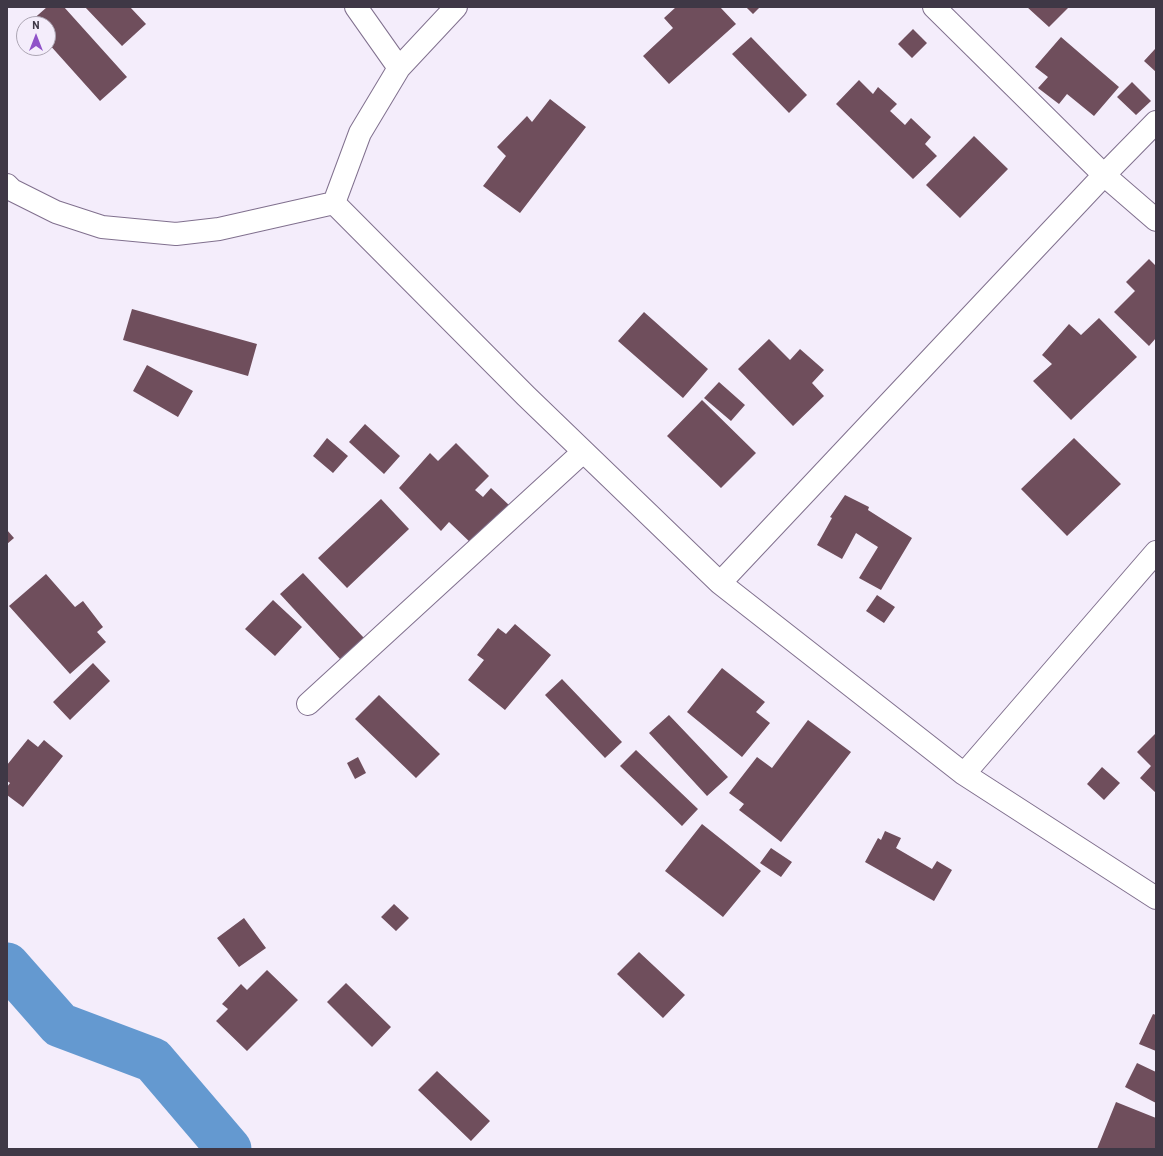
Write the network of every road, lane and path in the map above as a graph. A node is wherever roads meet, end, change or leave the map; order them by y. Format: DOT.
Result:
graph roads {
  1 [pos="356,7"];
  2 [pos="456,7"];
  3 [pos="934,7"];
  4 [pos="399,68"];
  5 [pos="1156,122"];
  6 [pos="1104,174"];
  7 [pos="7,185"];
  8 [pos="334,203"];
  9 [pos="1156,220"];
  10 [pos="583,452"];
  11 [pos="1156,552"];
  12 [pos="720,583"];
  13 [pos="308,704"];
  14 [pos="964,774"];
  15 [pos="1156,898"];
  1 -- 4 [label="street"];
  2 -- 4 [label="street"];
  3 -- 6 [label="street"];
  4 -- 8 [label="street"];
  5 -- 6 [label="street"];
  6 -- 9 [label="street"];
  6 -- 12 [label="street"];
  7 -- 8 [label="street"];
  8 -- 10 [label="street"];
  10 -- 12 [label="street"];
  10 -- 13 [label="street"];
  11 -- 14 [label="street"];
  12 -- 14 [label="street"];
  14 -- 15 [label="street"];
}
